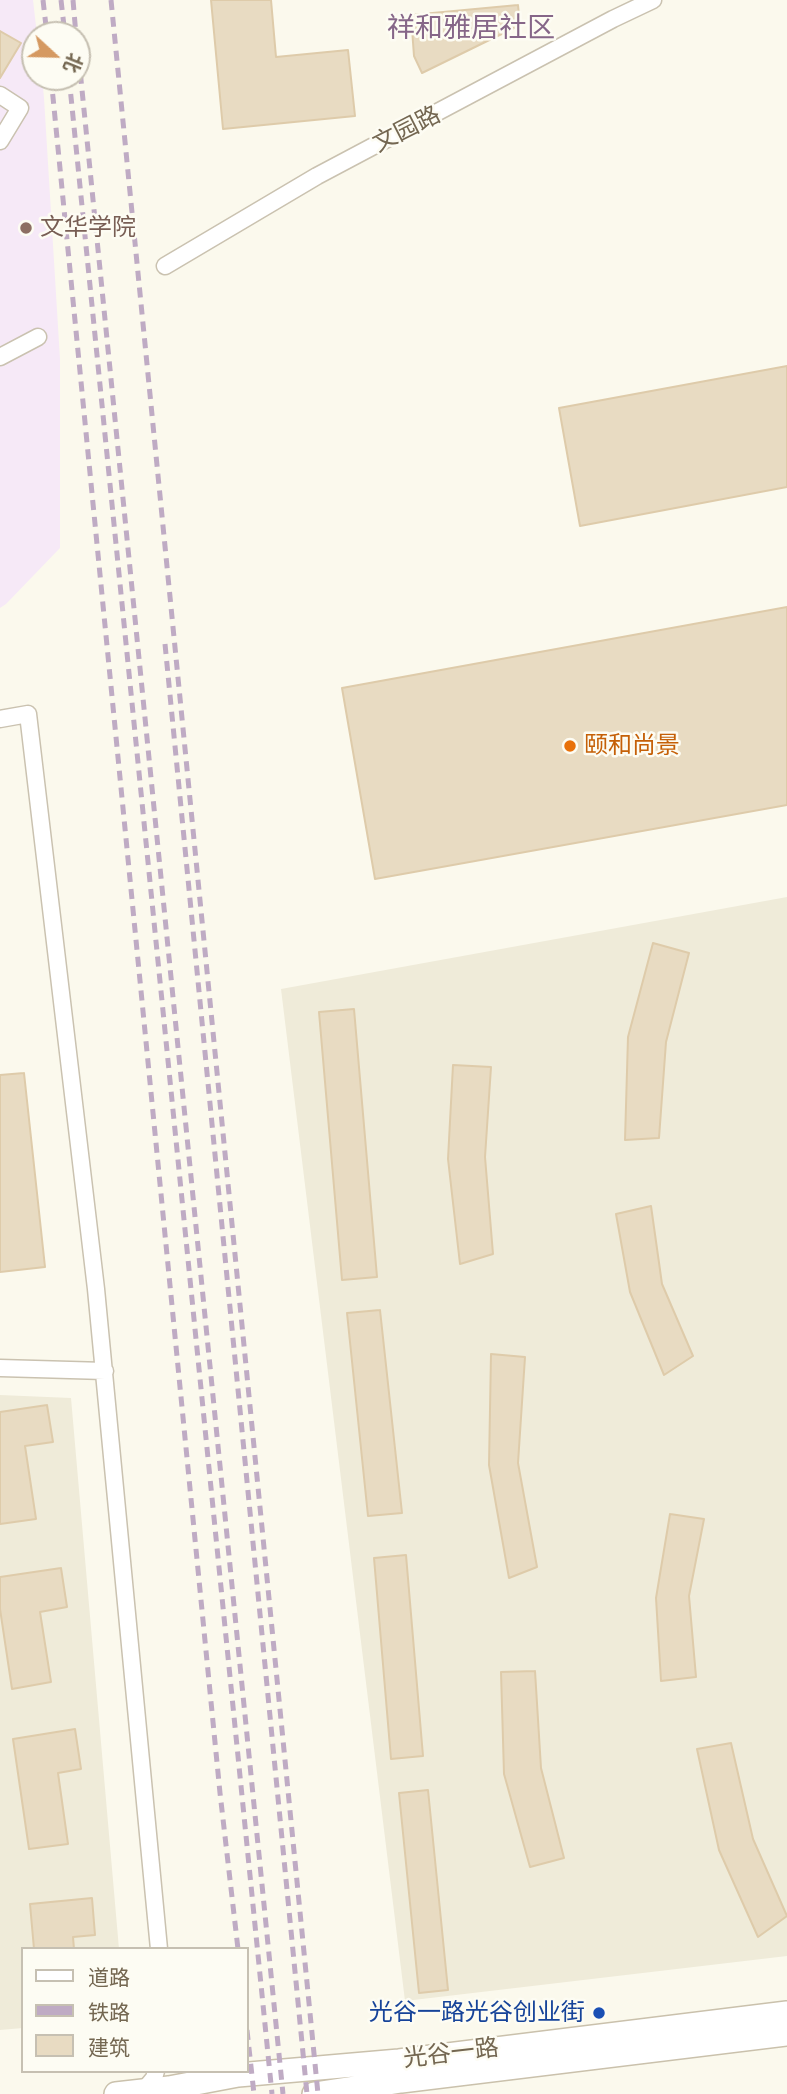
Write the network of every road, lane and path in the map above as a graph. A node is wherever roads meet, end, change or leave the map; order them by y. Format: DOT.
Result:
graph roads {
  1 [pos="653,0"];
  2 [pos="0,95"];
  3 [pos="0,141"];
  4 [pos="164,266"];
  5 [pos="38,337"];
  6 [pos="0,357"];
  7 [pos="0,719"];
  8 [pos="0,1368"];
  9 [pos="105,1371"];
  10 [pos="159,1947"];
  11 [pos="787,2013"];
  12 [pos="787,2034"];
  13 [pos="189,2078"];
  14 [pos="150,2081"];
  15 [pos="116,2094"];
  16 [pos="314,2094"];
  1 -- 4 [label="street, 文园路"];
  2 -- 3 [label="street"];
  5 -- 6 [label="street"];
  7 -- 9 [label="street"];
  8 -- 9 [label="street"];
  9 -- 10 [label="street"];
  11 -- 13 [label="main road, 光谷一路"];
  12 -- 16 [label="main road, 光谷一路"];
  13 -- 14 [label="main road, 光谷一路"];
  14 -- 15 [label="main road, 光谷一路"];
}
